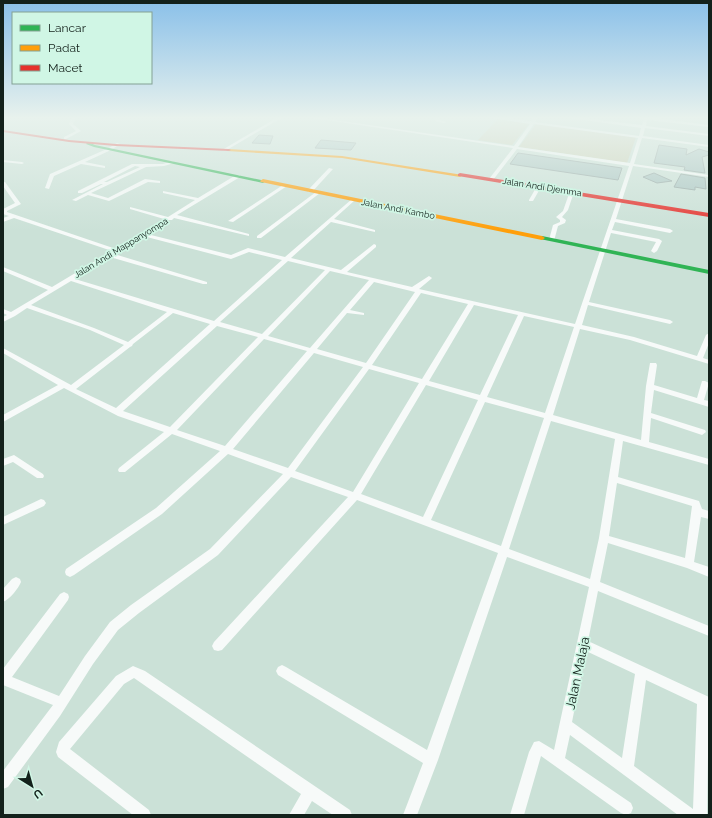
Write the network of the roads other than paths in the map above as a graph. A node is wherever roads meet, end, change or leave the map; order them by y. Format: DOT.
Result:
graph roads {
  1 [pos="94,155"];
  2 [pos="144,155"];
  3 [pos="315,155"];
  4 [pos="509,155"];
  5 [pos="564,155"];
  6 [pos="634,155"];
  7 [pos="3,161"];
  8 [pos="79,162"];
  9 [pos="22,163"];
  10 [pos="168,163"];
  11 [pos="631,165"];
  12 [pos="145,166"];
  13 [pos="102,168"];
  14 [pos="331,169"];
  15 [pos="150,172"];
  16 [pos="144,176"];
  17 [pos="238,176"];
  18 [pos="709,176"];
  19 [pos="491,178"];
  20 [pos="137,179"];
  21 [pos="100,182"];
  22 [pos="158,182"];
  23 [pos="3,183"];
  24 [pos="109,184"];
  25 [pos="284,186"];
  26 [pos="540,187"];
  27 [pos="48,188"];
  28 [pos="80,192"];
  29 [pos="165,192"];
  30 [pos="314,192"];
  31 [pos="572,192"];
  32 [pos="88,194"];
  33 [pos="620,199"];
  34 [pos="74,200"];
  35 [pos="199,200"];
  36 [pos="352,200"];
  37 [pos="531,200"];
  38 [pos="132,208"];
  39 [pos="709,214"];
  40 [pos="13,216"];
  41 [pos="172,217"];
  42 [pos="3,220"];
  43 [pos="330,220"];
  44 [pos="613,220"];
  45 [pos="231,221"];
  46 [pos="373,231"];
  47 [pos="609,231"];
  48 [pos="670,231"];
  49 [pos="144,235"];
  50 [pos="247,235"];
  51 [pos="259,236"];
  52 [pos="552,240"];
  53 [pos="374,246"];
  54 [pos="602,250"];
  55 [pos="117,251"];
  56 [pos="654,251"];
  57 [pos="110,255"];
  58 [pos="288,259"];
  59 [pos="3,269"];
  60 [pos="329,269"];
  61 [pos="343,272"];
  62 [pos="709,272"];
  63 [pos="12,273"];
  64 [pos="3,277"];
  65 [pos="429,278"];
  66 [pos="70,279"];
  67 [pos="373,279"];
  68 [pos="205,283"];
  69 [pos="53,290"];
  70 [pos="417,290"];
  71 [pos="472,303"];
  72 [pos="586,303"];
  73 [pos="27,306"];
  74 [pos="3,311"];
  75 [pos="172,311"];
  76 [pos="346,311"];
  77 [pos="12,314"];
  78 [pos="362,314"];
  79 [pos="522,314"];
  80 [pos="3,320"];
  81 [pos="670,322"];
  82 [pos="217,323"];
  83 [pos="578,326"];
  84 [pos="709,335"];
  85 [pos="263,336"];
  86 [pos="130,345"];
  87 [pos="3,350"];
  88 [pos="314,350"];
  89 [pos="699,359"];
  90 [pos="709,362"];
  91 [pos="368,365"];
  92 [pos="652,365"];
  93 [pos="425,381"];
  94 [pos="706,383"];
  95 [pos="650,386"];
  96 [pos="68,387"];
  97 [pos="484,398"];
  98 [pos="700,401"];
  99 [pos="709,404"];
  100 [pos="116,412"];
  101 [pos="647,414"];
  102 [pos="548,418"];
  103 [pos="3,419"];
  104 [pos="171,431"];
  105 [pos="702,432"];
  106 [pos="620,436"];
  107 [pos="645,443"];
  108 [pos="227,450"];
  109 [pos="3,462"];
  110 [pos="709,462"];
  111 [pos="122,470"];
  112 [pos="289,473"];
  113 [pos="40,476"];
  114 [pos="614,479"];
  115 [pos="355,496"];
  116 [pos="41,503"];
  117 [pos="696,512"];
  118 [pos="709,515"];
  119 [pos="3,521"];
  120 [pos="425,522"];
  121 [pos="604,538"];
  122 [pos="504,551"];
  123 [pos="690,564"];
  124 [pos="70,572"];
  125 [pos="709,572"];
  126 [pos="16,582"];
  127 [pos="595,585"];
  128 [pos="3,597"];
  129 [pos="64,597"];
  130 [pos="709,631"];
  131 [pos="583,644"];
  132 [pos="218,646"];
  133 [pos="282,671"];
  134 [pos="641,672"];
  135 [pos="3,679"];
  136 [pos="706,702"];
  137 [pos="62,703"];
  138 [pos="566,725"];
  139 [pos="431,760"];
  140 [pos="558,761"];
  141 [pos="626,768"];
  142 [pos="3,782"];
  143 [pos="310,792"];
  144 [pos="626,808"];
  145 [pos="144,815"];
  146 [pos="296,815"];
  147 [pos="345,815"];
  148 [pos="410,815"];
  149 [pos="517,815"];
  150 [pos="690,815"];
  151 [pos="700,815"];
  1 -- 8 [label="street"];
  2 -- 10 [label="main road, Jalan Andi Kambo"];
  3 -- 19 [label="main road, Jalan Andi Djemma"];
  4 -- 19 [label="street"];
  5 -- 11 [label="street"];
  6 -- 11 [label="street"];
  7 -- 9 [label="street"];
  8 -- 13 [label="street"];
  8 -- 27 [label="street"];
  10 -- 12 [label="street"];
  10 -- 15 [label="street"];
  10 -- 17 [label="main road, Jalan Andi Kambo"];
  11 -- 18 [label="street"];
  11 -- 33 [label="street"];
  12 -- 21 [label="street"];
  12 -- 24 [label="street"];
  14 -- 30 [label="street"];
  16 -- 20 [label="street"];
  17 -- 25 [label="main road, Jalan Andi Kambo"];
  17 -- 35 [label="street, Jalan Andi Mappanyompa"];
  19 -- 26 [label="main road, Jalan Andi Djemma"];
  19 -- 33 [label="main road, Jalan Andi Djemma"];
  21 -- 24 [label="street"];
  21 -- 28 [label="street"];
  22 -- 32 [label="street"];
  23 -- 40 [label="street"];
  24 -- 32 [label="street"];
  25 -- 30 [label="main road, Jalan Andi Kambo"];
  25 -- 45 [label="street"];
  26 -- 31 [label="main road, Jalan Andi Djemma"];
  26 -- 37 [label="street"];
  29 -- 35 [label="street"];
  30 -- 36 [label="main road, Jalan Andi Kambo"];
  30 -- 51 [label="street"];
  31 -- 33 [label="main road, Jalan Andi Djemma"];
  31 -- 52 [label="street"];
  32 -- 34 [label="street"];
  33 -- 39 [label="main road, Jalan Andi Djemma"];
  33 -- 44 [label="street"];
  35 -- 41 [label="street, Jalan Andi Mappanyompa"];
  36 -- 43 [label="street"];
  36 -- 52 [label="main road, Jalan Andi Kambo"];
  38 -- 41 [label="street"];
  40 -- 42 [label="street"];
  40 -- 55 [label="street"];
  41 -- 49 [label="street, Jalan Andi Mappanyompa"];
  41 -- 50 [label="street"];
  43 -- 46 [label="street"];
  43 -- 58 [label="street"];
  44 -- 47 [label="street"];
  44 -- 48 [label="street"];
  47 -- 54 [label="street"];
  47 -- 56 [label="street"];
  49 -- 55 [label="street, Jalan Andi Mappanyompa"];
  49 -- 58 [label="street"];
  52 -- 54 [label="main road, Jalan Andi Kambo"];
  53 -- 61 [label="street"];
  54 -- 62 [label="main road, Jalan Andi Kambo"];
  54 -- 72 [label="street"];
  55 -- 57 [label="street, Jalan Andi Mappanyompa"];
  57 -- 66 [label="street, Jalan Andi Mappanyompa"];
  57 -- 68 [label="street"];
  58 -- 60 [label="street"];
  58 -- 82 [label="street"];
  59 -- 63 [label="street"];
  60 -- 61 [label="street"];
  60 -- 85 [label="street"];
  61 -- 67 [label="street"];
  63 -- 64 [label="street"];
  63 -- 69 [label="street"];
  65 -- 70 [label="street"];
  66 -- 69 [label="street, Jalan Andi Mappanyompa"];
  66 -- 75 [label="street"];
  67 -- 70 [label="street"];
  67 -- 76 [label="street"];
  69 -- 73 [label="street, Jalan Andi Mappanyompa"];
  70 -- 71 [label="street"];
  70 -- 91 [label="street"];
  71 -- 79 [label="street"];
  71 -- 93 [label="street"];
  72 -- 81 [label="street"];
  72 -- 83 [label="street"];
  73 -- 77 [label="street, Jalan Andi Mappanyompa"];
  73 -- 86 [label="street"];
  74 -- 77 [label="street"];
  75 -- 82 [label="street"];
  75 -- 86 [label="street"];
  76 -- 78 [label="street"];
  76 -- 88 [label="street"];
  77 -- 80 [label="street, Jalan Andi Mappanyompa"];
  79 -- 83 [label="street"];
  79 -- 97 [label="street"];
  82 -- 85 [label="street"];
  82 -- 100 [label="street"];
  83 -- 89 [label="street"];
  83 -- 102 [label="street"];
  84 -- 89 [label="street"];
  85 -- 88 [label="street"];
  85 -- 104 [label="street"];
  86 -- 96 [label="street"];
  87 -- 96 [label="street"];
  88 -- 91 [label="street"];
  88 -- 108 [label="street"];
  89 -- 90 [label="street"];
  91 -- 93 [label="street"];
  91 -- 112 [label="street"];
  92 -- 95 [label="street"];
  93 -- 97 [label="street"];
  93 -- 115 [label="street"];
  94 -- 98 [label="street"];
  95 -- 98 [label="street"];
  95 -- 101 [label="street"];
  96 -- 100 [label="street"];
  96 -- 103 [label="street"];
  97 -- 102 [label="street"];
  97 -- 120 [label="street"];
  98 -- 99 [label="street"];
  100 -- 104 [label="street"];
  101 -- 105 [label="street"];
  101 -- 107 [label="street"];
  102 -- 106 [label="street"];
  102 -- 122 [label="street"];
  104 -- 108 [label="street"];
  104 -- 111 [label="street"];
  106 -- 107 [label="street"];
  106 -- 114 [label="street, Jalan Malaja"];
  107 -- 110 [label="street"];
  108 -- 112 [label="street"];
  108 -- 124 [label="street"];
  109 -- 113 [label="street"];
  112 -- 115 [label="street"];
  112 -- 137 [label="street"];
  114 -- 117 [label="street"];
  114 -- 121 [label="street, Jalan Malaja"];
  115 -- 120 [label="street"];
  115 -- 132 [label="street"];
  116 -- 119 [label="street"];
  117 -- 118 [label="street"];
  117 -- 123 [label="street"];
  120 -- 122 [label="street"];
  121 -- 123 [label="street"];
  121 -- 127 [label="street, Jalan Malaja"];
  122 -- 127 [label="street"];
  122 -- 139 [label="street"];
  123 -- 125 [label="street"];
  126 -- 128 [label="street"];
  127 -- 130 [label="street"];
  127 -- 131 [label="street, Jalan Malaja"];
  129 -- 135 [label="street"];
  131 -- 134 [label="street"];
  131 -- 138 [label="street, Jalan Malaja"];
  133 -- 139 [label="street"];
  134 -- 136 [label="street"];
  134 -- 141 [label="street"];
  135 -- 137 [label="street"];
  136 -- 151 [label="street"];
  137 -- 142 [label="street"];
  138 -- 140 [label="street, Jalan Malaja"];
  138 -- 141 [label="street"];
  139 -- 148 [label="street"];
  140 -- 144 [label="street"];
  140 -- 149 [label="street"];
  141 -- 150 [label="street"];
  143 -- 145 [label="street"];
  143 -- 146 [label="street"];
  143 -- 147 [label="street"];
}
